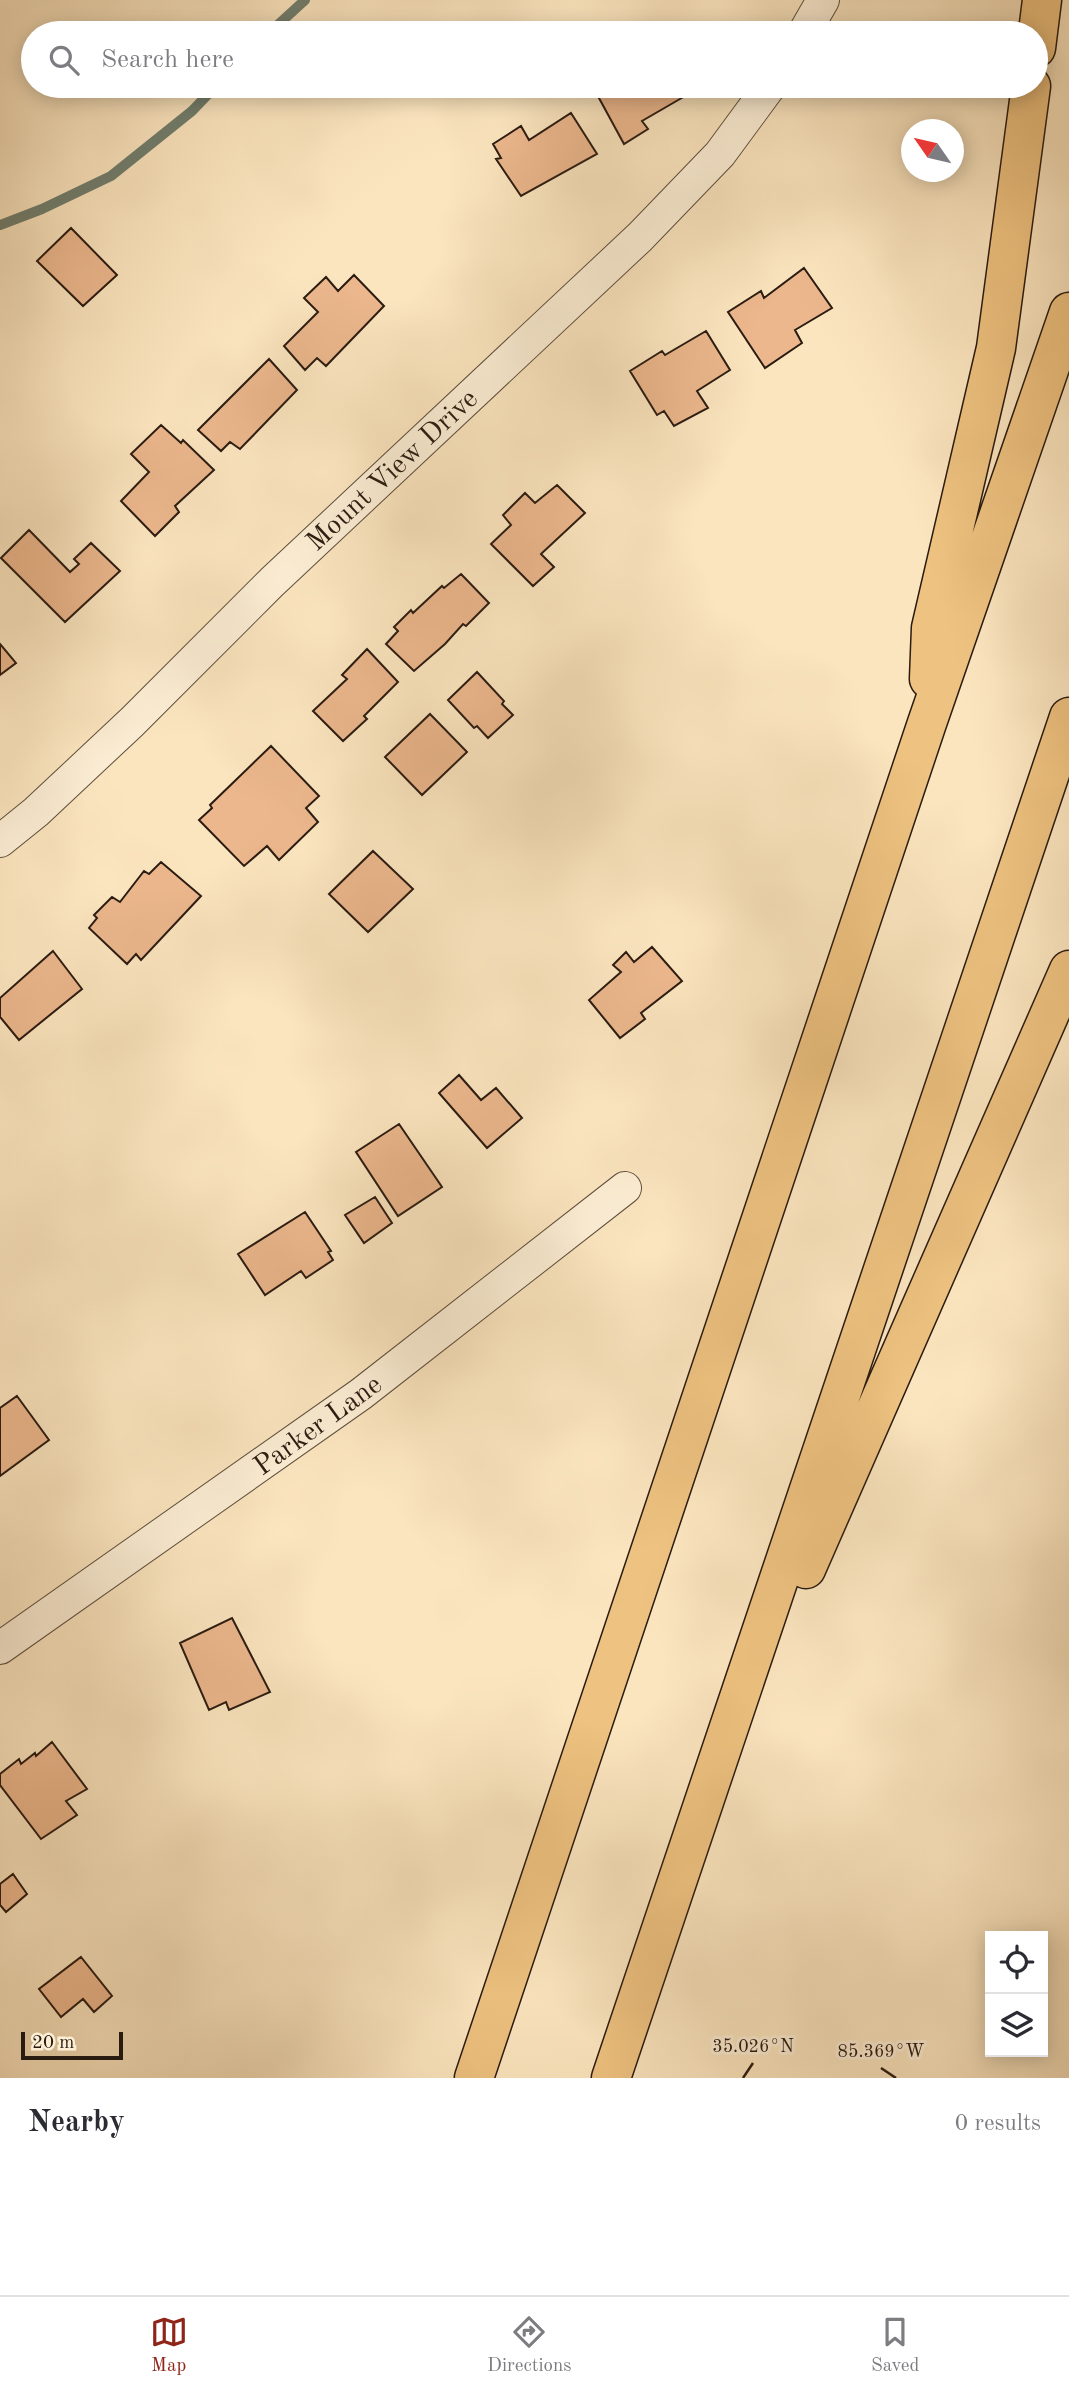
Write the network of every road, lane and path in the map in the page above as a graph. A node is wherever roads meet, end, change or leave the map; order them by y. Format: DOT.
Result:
graph roads {
  1 [pos="823,0"];
  2 [pos="1042,0"];
  3 [pos="811,21"];
  4 [pos="1039,21"];
  5 [pos="761,98"];
  6 [pos="1029,98"];
  7 [pos="1069,313"];
  8 [pos="1069,717"];
  9 [pos="927,723"];
  10 [pos="0,841"];
  11 [pos="1069,970"];
  12 [pos="625,1188"];
  13 [pos="0,1648"];
  14 [pos="705,1798"];
  15 [pos="474,2078"];
  16 [pos="611,2078"];
  1 -- 3 [label="street"];
  2 -- 4 [label="highway"];
  5 -- 10 [label="street, Mount View Drive"];
  6 -- 9 [label="highway"];
  7 -- 9 [label="highway"];
  8 -- 14 [label="highway"];
  9 -- 15 [label="highway"];
  11 -- 14 [label="highway"];
  12 -- 13 [label="street, Parker Lane"];
  14 -- 16 [label="highway"];
}
